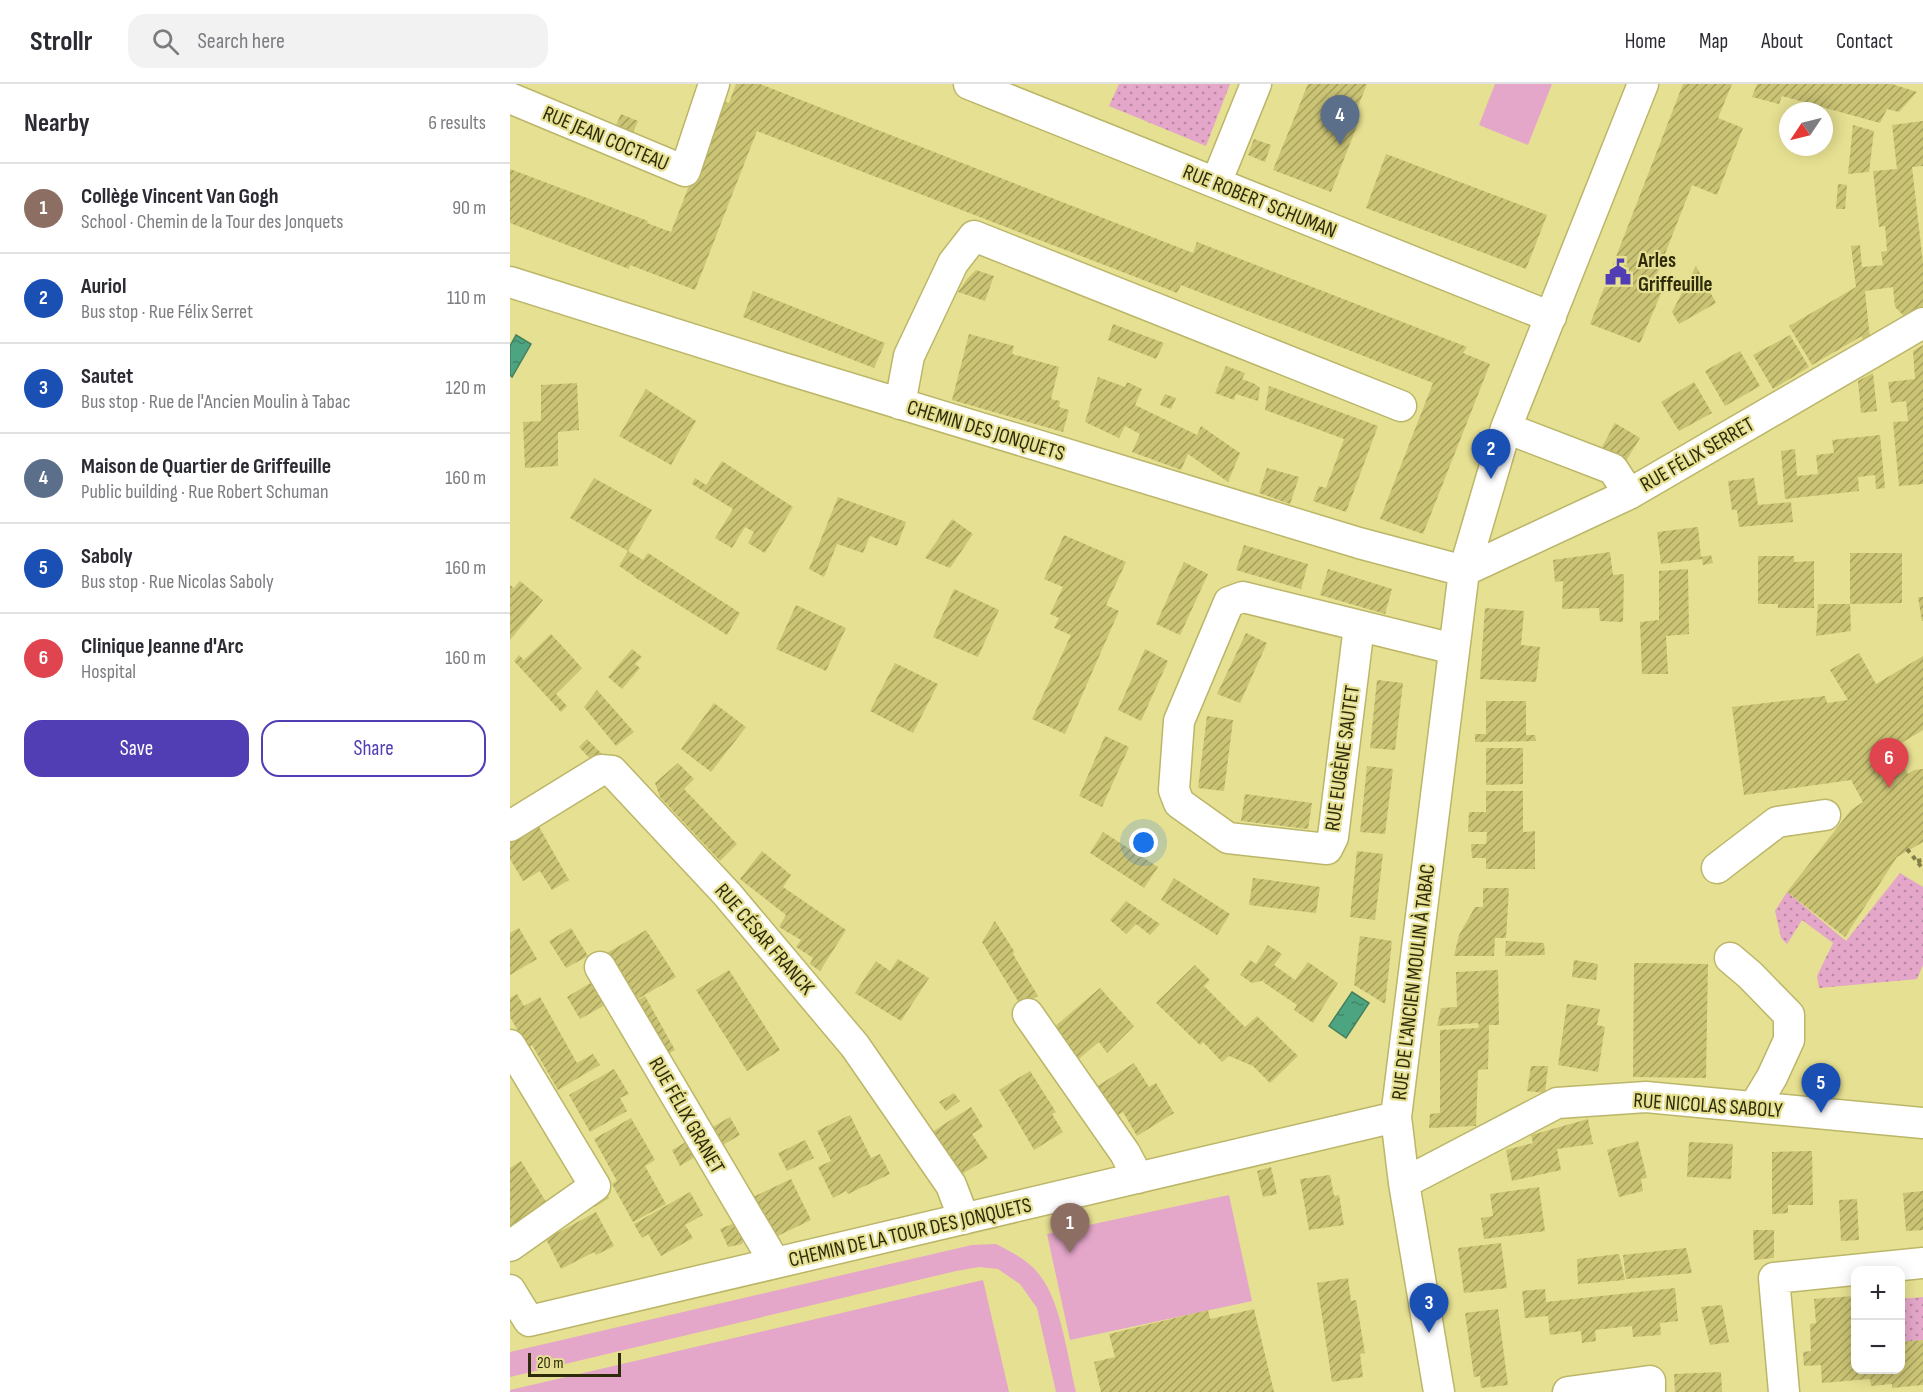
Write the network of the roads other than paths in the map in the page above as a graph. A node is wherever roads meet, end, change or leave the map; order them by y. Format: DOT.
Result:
graph roads {
  1 [pos="714,84"];
  2 [pos="969,84"];
  3 [pos="1256,84"];
  4 [pos="1643,84"];
  5 [pos="510,98"];
  6 [pos="1216,183"];
  7 [pos="510,282"];
  8 [pos="1551,317"];
  9 [pos="1923,323"];
  10 [pos="900,404"];
  11 [pos="1401,406"];
  12 [pos="1506,428"];
  13 [pos="1629,494"];
  14 [pos="1464,571"];
  15 [pos="1359,626"];
  16 [pos="1454,650"];
  17 [pos="1825,815"];
  18 [pos="510,826"];
  19 [pos="1717,868"];
  20 [pos="1730,958"];
  21 [pos="600,967"];
  22 [pos="1028,1014"];
  23 [pos="510,1044"];
  24 [pos="1754,1107"];
  25 [pos="1396,1117"];
  26 [pos="1923,1123"];
  27 [pos="1138,1178"];
  28 [pos="1404,1183"];
  29 [pos="964,1219"];
  30 [pos="510,1246"];
  31 [pos="775,1263"];
  32 [pos="1923,1263"];
  33 [pos="510,1290"];
  34 [pos="519,1323"];
  35 [pos="1439,1392"];
  36 [pos="1568,1392"];
  37 [pos="1650,1392"];
  38 [pos="1784,1392"];
  1 -- 5 [label="street, RUE JEAN COCTEAU"];
  2 -- 6 [label="street, RUE ROBERT SCHUMAN"];
  3 -- 6 [label="street"];
  4 -- 8 [label="street, RUE DE L'ANCIEN MOULIN À TABAC"];
  6 -- 8 [label="street, RUE ROBERT SCHUMAN"];
  7 -- 10 [label="street, CHEMIN DES JONQUETS"];
  8 -- 12 [label="street, RUE DE L'ANCIEN MOULIN À TABAC"];
  9 -- 13 [label="street, RUE FÉLIX SERRET"];
  10 -- 11 [label="street"];
  10 -- 14 [label="street, CHEMIN DES JONQUETS"];
  12 -- 13 [label="street"];
  12 -- 14 [label="street, RUE DE L'ANCIEN MOULIN À TABAC"];
  13 -- 14 [label="street, RUE FÉLIX SERRET"];
  14 -- 16 [label="street, RUE DE L'ANCIEN MOULIN À TABAC"];
  15 -- 15 [label="street, RUE EUGÈNE SAUTET"];
  15 -- 16 [label="street, RUE EUGÈNE SAUTET"];
  16 -- 25 [label="street, RUE DE L'ANCIEN MOULIN À TABAC"];
  17 -- 19 [label="street"];
  18 -- 29 [label="street, RUE CÉSAR FRANCK"];
  20 -- 24 [label="street"];
  21 -- 31 [label="street, RUE FÉLIX GRANET"];
  22 -- 27 [label="street"];
  23 -- 30 [label="street"];
  24 -- 26 [label="street, RUE NICOLAS SABOLY"];
  24 -- 28 [label="street, RUE NICOLAS SABOLY"];
  25 -- 27 [label="street, CHEMIN DE LA TOUR DES JONQUETS"];
  25 -- 28 [label="street, RUE DE L'ANCIEN MOULIN À TABAC"];
  27 -- 29 [label="street, CHEMIN DE LA TOUR DES JONQUETS"];
  28 -- 35 [label="street, RUE DE L'ANCIEN MOULIN À TABAC"];
  29 -- 31 [label="street, CHEMIN DE LA TOUR DES JONQUETS"];
  31 -- 34 [label="street, CHEMIN DE LA TOUR DES JONQUETS"];
  32 -- 38 [label="street"];
  33 -- 34 [label="street, CHEMIN DE LA TOUR DES JONQUETS"];
  36 -- 37 [label="street"];
}
